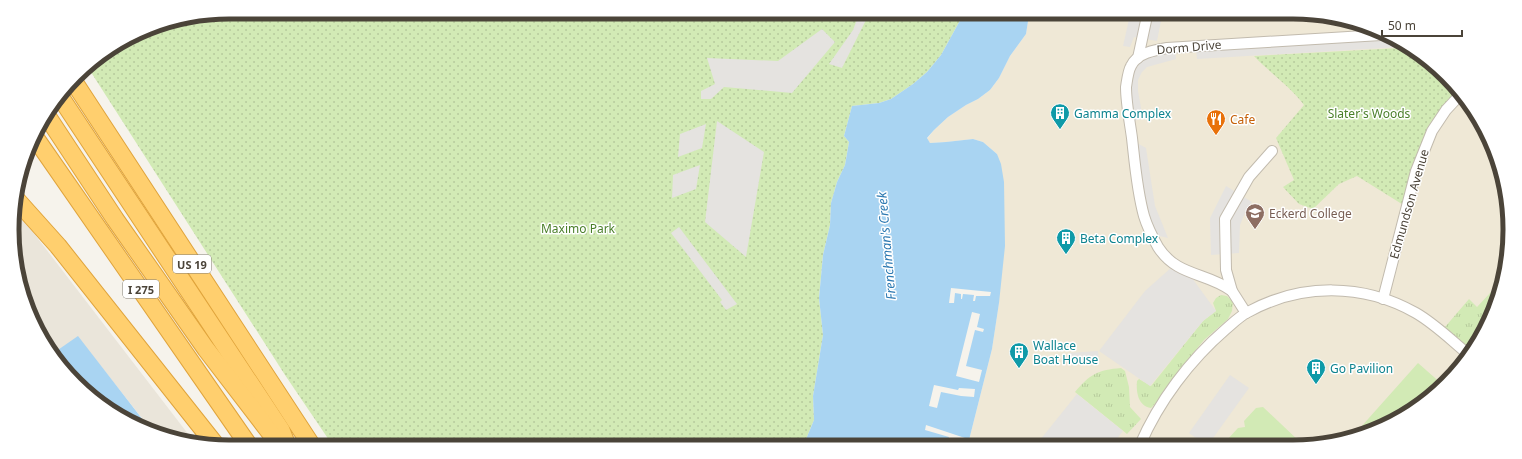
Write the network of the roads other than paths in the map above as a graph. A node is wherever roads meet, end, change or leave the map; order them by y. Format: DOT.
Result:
graph roads {
  1 [pos="1146,19"];
  2 [pos="1374,35"];
  3 [pos="1138,58"];
  4 [pos="77,85"];
  5 [pos="1458,98"];
  6 [pos="63,100"];
  7 [pos="50,120"];
  8 [pos="38,142"];
  9 [pos="1272,151"];
  10 [pos="22,193"];
  11 [pos="21,204"];
  12 [pos="58,246"];
  13 [pos="1232,291"];
  14 [pos="1383,299"];
  15 [pos="1246,313"];
  16 [pos="1465,351"];
  17 [pos="211,439"];
  18 [pos="245,440"];
  19 [pos="276,440"];
  20 [pos="285,440"];
  21 [pos="308,440"];
  22 [pos="1142,440"];
  1 -- 3 [label="street"];
  2 -- 3 [label="street, Dorm Drive"];
  3 -- 13 [label="street"];
  4 -- 21 [label="highway, US 19"];
  5 -- 14 [label="street, Edmundson Avenue"];
  6 -- 20 [label="highway"];
  7 -- 19 [label="highway, I 275"];
  8 -- 18 [label="highway, I 275"];
  9 -- 13 [label="street"];
  10 -- 12 [label="highway"];
  11 -- 12 [label="highway"];
  12 -- 17 [label="highway"];
  13 -- 15 [label="street"];
  14 -- 15 [label="street"];
  14 -- 16 [label="street"];
  15 -- 22 [label="street"];
}
